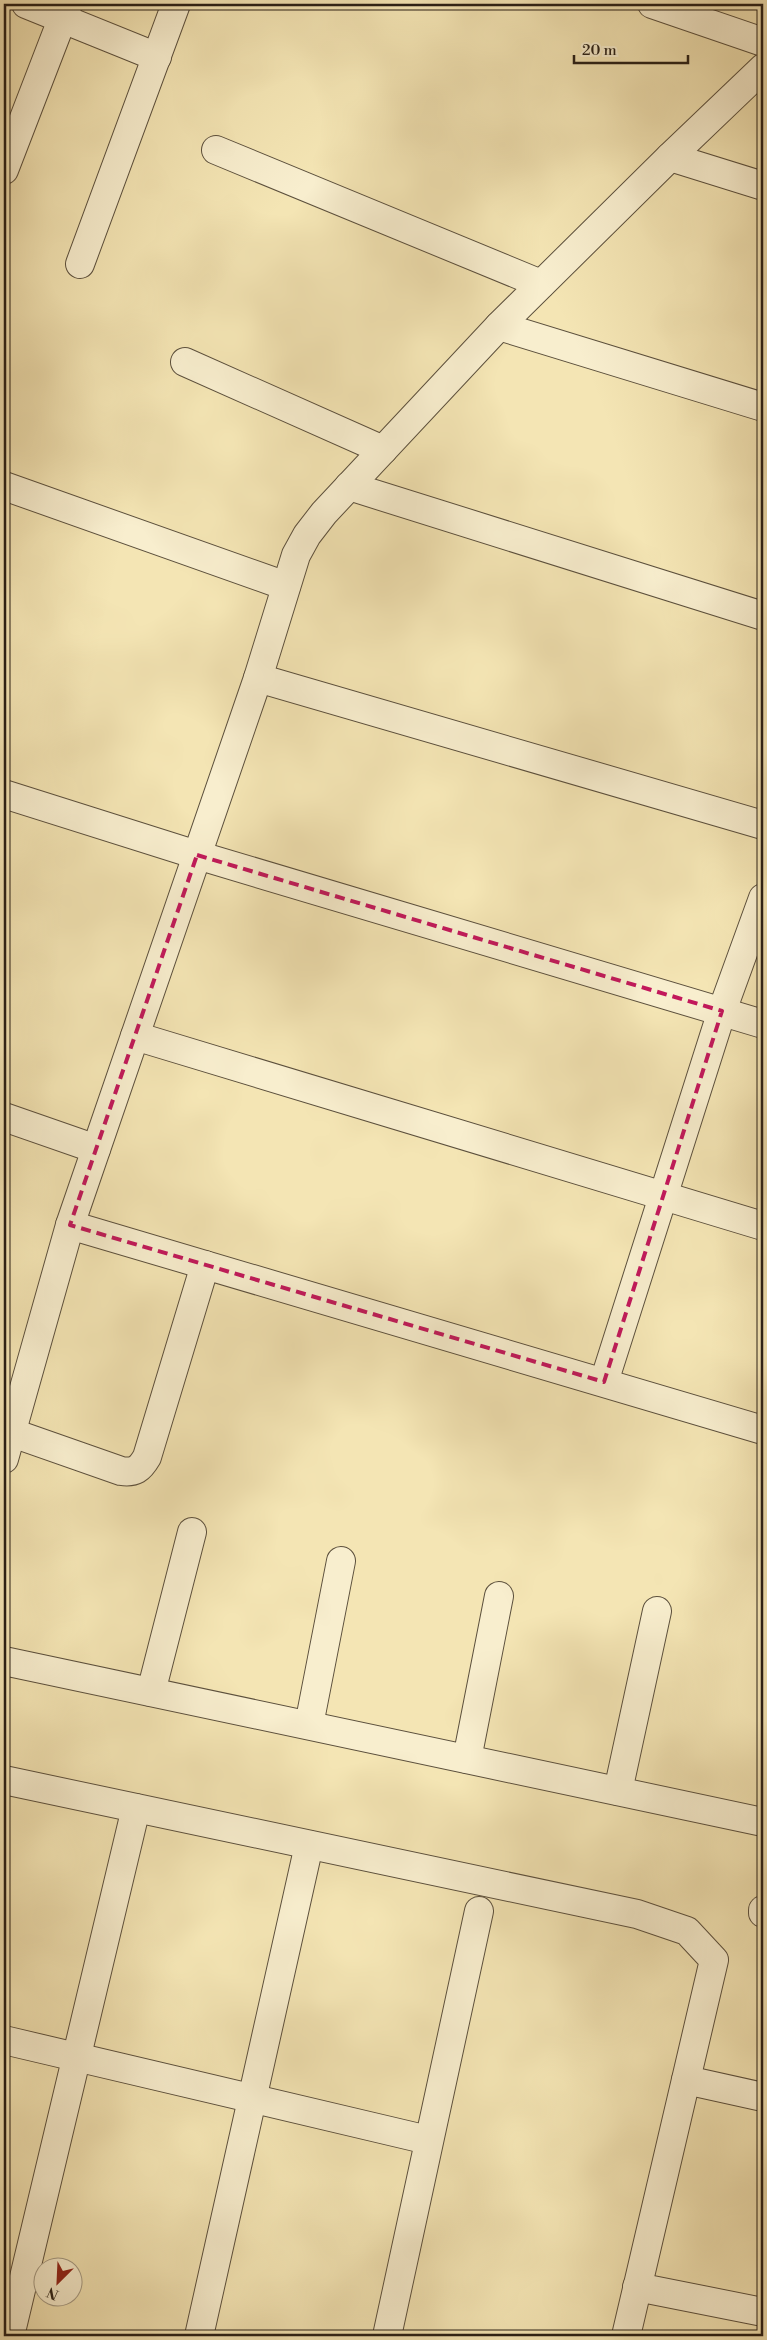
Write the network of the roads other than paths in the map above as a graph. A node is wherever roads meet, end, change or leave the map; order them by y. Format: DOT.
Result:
graph roads {
  1 [pos="26,4"];
  2 [pos="176,4"];
  3 [pos="652,4"];
  4 [pos="65,12"];
  5 [pos="763,42"];
  6 [pos="157,57"];
  7 [pos="763,68"];
  8 [pos="216,150"];
  9 [pos="670,157"];
  10 [pos="4,170"];
  11 [pos="763,186"];
  12 [pos="80,264"];
  13 [pos="541,284"];
  14 [pos="499,326"];
  15 [pos="184,362"];
  16 [pos="763,407"];
  17 [pos="383,450"];
  18 [pos="4,486"];
  19 [pos="349,486"];
  20 [pos="286,586"];
  21 [pos="763,616"];
  22 [pos="258,678"];
  23 [pos="4,794"];
  24 [pos="763,825"];
  25 [pos="198,855"];
  26 [pos="763,898"];
  27 [pos="722,1012"];
  28 [pos="763,1024"];
  29 [pos="135,1036"];
  30 [pos="4,1117"];
  31 [pos="96,1149"];
  32 [pos="663,1196"];
  33 [pos="70,1225"];
  34 [pos="763,1226"];
  35 [pos="205,1265"];
  36 [pos="604,1382"];
  37 [pos="763,1430"];
  38 [pos="8,1431"];
  39 [pos="4,1459"];
  40 [pos="192,1532"];
  41 [pos="341,1561"];
  42 [pos="499,1596"];
  43 [pos="657,1611"];
  44 [pos="4,1661"];
  45 [pos="151,1692"];
  46 [pos="309,1725"];
  47 [pos="467,1759"];
  48 [pos="4,1780"];
  49 [pos="618,1791"];
  50 [pos="136,1808"];
  51 [pos="763,1822"];
  52 [pos="309,1844"];
  53 [pos="479,1911"];
  54 [pos="4,2040"];
  55 [pos="77,2057"];
  56 [pos="686,2080"];
  57 [pos="763,2097"];
  58 [pos="253,2098"];
  59 [pos="428,2140"];
  60 [pos="638,2287"];
  61 [pos="763,2312"];
  62 [pos="10,2336"];
  63 [pos="199,2336"];
  64 [pos="387,2336"];
  65 [pos="626,2336"];
  1 -- 4 [label="street"];
  2 -- 6 [label="street"];
  3 -- 5 [label="street"];
  4 -- 6 [label="street"];
  4 -- 10 [label="street"];
  6 -- 12 [label="street"];
  7 -- 9 [label="street"];
  8 -- 13 [label="street"];
  9 -- 11 [label="street"];
  9 -- 13 [label="street"];
  13 -- 14 [label="street"];
  14 -- 16 [label="street"];
  14 -- 17 [label="street"];
  15 -- 17 [label="street"];
  17 -- 19 [label="street"];
  18 -- 20 [label="street"];
  19 -- 20 [label="street"];
  19 -- 21 [label="street"];
  20 -- 22 [label="street"];
  22 -- 24 [label="street"];
  22 -- 25 [label="street"];
  23 -- 25 [label="street"];
  25 -- 27 [label="street"];
  25 -- 29 [label="street"];
  26 -- 27 [label="street"];
  27 -- 28 [label="street"];
  27 -- 32 [label="street"];
  29 -- 31 [label="street"];
  29 -- 32 [label="street"];
  30 -- 31 [label="street"];
  31 -- 33 [label="street"];
  32 -- 34 [label="street"];
  32 -- 36 [label="street"];
  33 -- 35 [label="street"];
  33 -- 38 [label="street"];
  35 -- 36 [label="street"];
  35 -- 38 [label="street"];
  36 -- 37 [label="street"];
  38 -- 39 [label="street"];
  40 -- 45 [label="street"];
  41 -- 46 [label="street"];
  42 -- 47 [label="street"];
  43 -- 49 [label="street"];
  44 -- 45 [label="street"];
  45 -- 46 [label="street"];
  46 -- 47 [label="street"];
  47 -- 49 [label="street"];
  48 -- 50 [label="street"];
  49 -- 51 [label="street"];
  50 -- 52 [label="street"];
  50 -- 55 [label="street"];
  52 -- 56 [label="street"];
  52 -- 58 [label="street"];
  53 -- 59 [label="street"];
  54 -- 55 [label="street"];
  55 -- 58 [label="street"];
  55 -- 62 [label="street"];
  56 -- 57 [label="street"];
  56 -- 60 [label="street"];
  58 -- 59 [label="street"];
  58 -- 63 [label="street"];
  59 -- 64 [label="street"];
  60 -- 61 [label="street"];
  60 -- 65 [label="street"];
}
